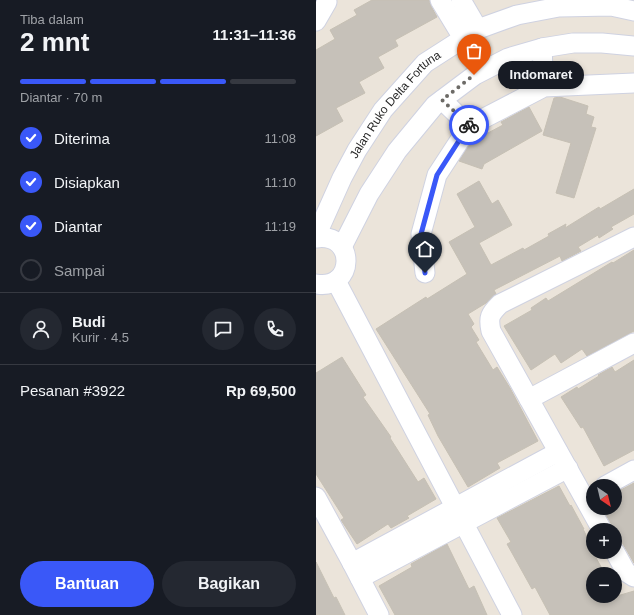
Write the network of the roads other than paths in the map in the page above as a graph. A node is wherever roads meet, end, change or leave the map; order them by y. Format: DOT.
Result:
graph roads {
  1 [pos="440,0"];
  2 [pos="461,0"];
  3 [pos="325,3"];
  4 [pos="634,11"];
  5 [pos="316,21"];
  6 [pos="470,33"];
  7 [pos="634,46"];
  8 [pos="542,48"];
  9 [pos="634,83"];
  10 [pos="544,87"];
  11 [pos="442,100"];
  12 [pos="469,126"];
  13 [pos="316,237"];
  14 [pos="634,237"];
  15 [pos="342,247"];
  16 [pos="425,273"];
  17 [pos="336,281"];
  18 [pos="316,284"];
  19 [pos="634,343"];
  20 [pos="529,399"];
  21 [pos="563,460"];
  22 [pos="634,470"];
  23 [pos="618,479"];
  24 [pos="586,491"];
  25 [pos="316,497"];
  26 [pos="459,515"];
  27 [pos="619,559"];
  28 [pos="356,571"];
  29 [pos="634,577"];
  30 [pos="379,615"];
  31 [pos="512,615"];
  1 -- 6 [label="street"];
  2 -- 6 [label="street"];
  3 -- 5 [label="street"];
  4 -- 6 [label="street, Jalan Ruko Delta Fortuna"];
  6 -- 13 [label="street, Jalan Ruko Delta Fortuna"];
  7 -- 8 [label="street"];
  8 -- 10 [label="street"];
  8 -- 11 [label="street"];
  9 -- 10 [label="street"];
  10 -- 12 [label="street"];
  11 -- 12 [label="street"];
  11 -- 15 [label="street"];
  12 -- 16 [label="street"];
  13 -- 15 [label="street"];
  14 -- 20 [label="street"];
  15 -- 17 [label="street"];
  17 -- 18 [label="street"];
  17 -- 26 [label="street"];
  19 -- 20 [label="street"];
  20 -- 21 [label="street"];
  21 -- 24 [label="street"];
  21 -- 26 [label="street"];
  22 -- 23 [label="street"];
  25 -- 28 [label="street"];
  26 -- 28 [label="street"];
  26 -- 31 [label="street"];
  27 -- 29 [label="street"];
  28 -- 30 [label="street"];
}
